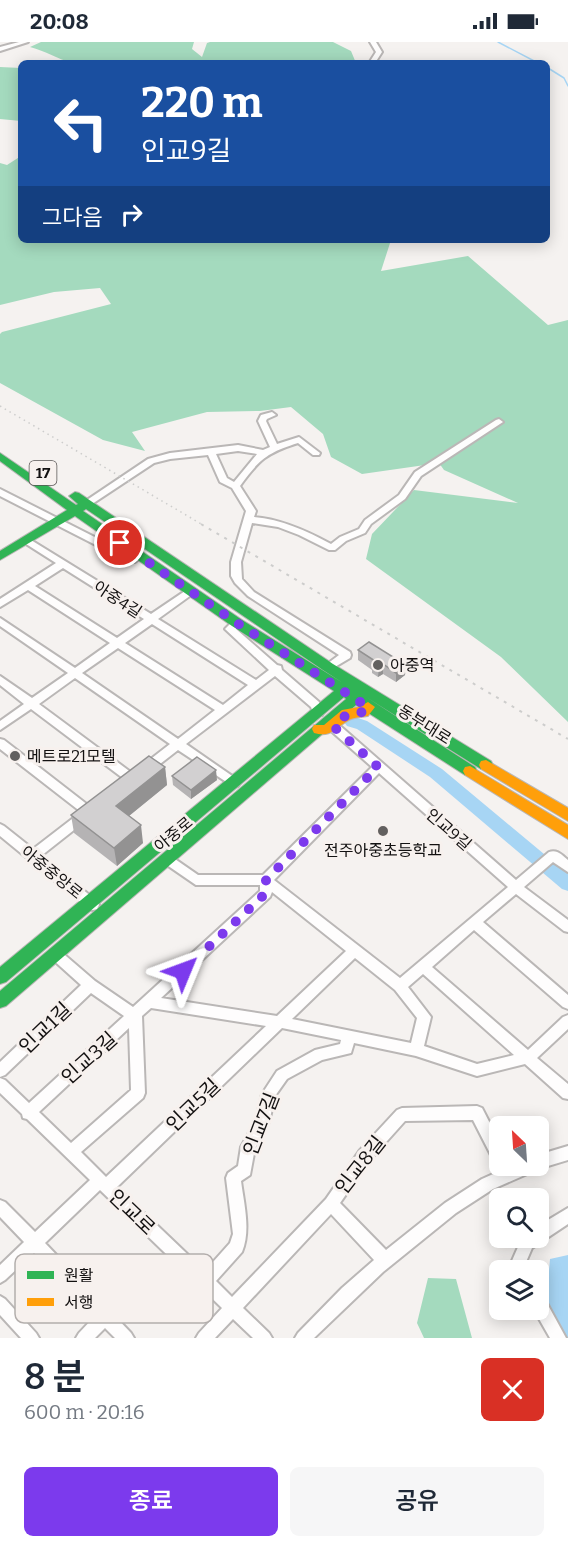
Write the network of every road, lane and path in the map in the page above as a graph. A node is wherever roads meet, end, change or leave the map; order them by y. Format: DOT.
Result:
graph roads {
  1 [pos="25,42"];
  2 [pos="373,42"];
  3 [pos="0,49"];
  4 [pos="374,60"];
  5 [pos="272,415"];
  6 [pos="499,422"];
  7 [pos="0,443"];
  8 [pos="274,446"];
  9 [pos="211,452"];
  10 [pos="261,453"];
  11 [pos="316,453"];
  12 [pos="2,460"];
  13 [pos="235,486"];
  14 [pos="3,496"];
  15 [pos="80,507"];
  16 [pos="248,520"];
  17 [pos="55,522"];
  18 [pos="26,540"];
  19 [pos="0,556"];
  20 [pos="138,556"];
  21 [pos="63,563"];
  22 [pos="28,586"];
  23 [pos="191,591"];
  24 [pos="0,604"];
  25 [pos="150,620"];
  26 [pos="0,621"];
  27 [pos="237,623"];
  28 [pos="117,643"];
  29 [pos="328,668"];
  30 [pos="278,669"];
  31 [pos="74,673"];
  32 [pos="0,680"];
  33 [pos="256,685"];
  34 [pos="347,687"];
  35 [pos="360,695"];
  36 [pos="31,704"];
  37 [pos="368,707"];
  38 [pos="223,711"];
  39 [pos="318,712"];
  40 [pos="0,726"];
  41 [pos="334,727"];
  42 [pos="319,729"];
  43 [pos="0,743"];
  44 [pos="177,746"];
  45 [pos="378,767"];
  46 [pos="234,783"];
  47 [pos="568,815"];
  48 [pos="568,833"];
  49 [pos="3,837"];
  50 [pos="32,856"];
  51 [pos="168,860"];
  52 [pos="568,867"];
  53 [pos="266,880"];
  54 [pos="519,884"];
  55 [pos="89,902"];
  56 [pos="103,914"];
  57 [pos="474,923"];
  58 [pos="568,927"];
  59 [pos="355,950"];
  60 [pos="56,954"];
  61 [pos="423,967"];
  62 [pos="0,977"];
  63 [pos="90,985"];
  64 [pos="400,986"];
  65 [pos="0,1001"];
  66 [pos="150,1002"];
  67 [pos="568,1003"];
  68 [pos="135,1016"];
  69 [pos="568,1021"];
  70 [pos="280,1022"];
  71 [pos="348,1036"];
  72 [pos="416,1050"];
  73 [pos="529,1057"];
  74 [pos="0,1071"];
  75 [pos="0,1084"];
  76 [pos="568,1093"];
  77 [pos="28,1113"];
  78 [pos="489,1136"];
  79 [pos="69,1153"];
  80 [pos="568,1153"];
  81 [pos="549,1159"];
  82 [pos="494,1176"];
  83 [pos="103,1184"];
  84 [pos="331,1204"];
  85 [pos="0,1207"];
  86 [pos="568,1215"];
  87 [pos="549,1228"];
  88 [pos="35,1244"];
  89 [pos="24,1254"];
  90 [pos="45,1254"];
  91 [pos="176,1254"];
  92 [pos="384,1259"];
  93 [pos="15,1262"];
  94 [pos="213,1273"];
  95 [pos="0,1275"];
  96 [pos="213,1289"];
  97 [pos="0,1304"];
  98 [pos="232,1307"];
  99 [pos="15,1320"];
  100 [pos="548,1320"];
  101 [pos="17,1323"];
  102 [pos="99,1323"];
  103 [pos="111,1323"];
  104 [pos="31,1338"];
  105 [pos="84,1338"];
  106 [pos="126,1338"];
  107 [pos="204,1338"];
  108 [pos="264,1338"];
  109 [pos="303,1338"];
  110 [pos="558,1338"];
  1 -- 3 [label="street"];
  2 -- 4 [label="street"];
  5 -- 8 [label="street"];
  6 -- 16 [label="street"];
  7 -- 15 [label="main road, 동부대로 / 17"];
  8 -- 10 [label="street"];
  8 -- 11 [label="street"];
  9 -- 10 [label="street"];
  9 -- 13 [label="street"];
  9 -- 15 [label="street"];
  10 -- 13 [label="street"];
  12 -- 15 [label="main road, 동부대로 / 17"];
  13 -- 16 [label="street"];
  14 -- 17 [label="street"];
  15 -- 17 [label="main road"];
  15 -- 20 [label="main road, 동부대로 / 17"];
  15 -- 29 [label="main road, 동부대로 / 17"];
  16 -- 29 [label="street"];
  17 -- 18 [label="main road"];
  17 -- 20 [label="street"];
  18 -- 19 [label="main road"];
  18 -- 21 [label="street, 아중4길"];
  20 -- 23 [label="main road, 동부대로 / 17"];
  21 -- 22 [label="street"];
  21 -- 25 [label="street, 아중4길"];
  22 -- 24 [label="street"];
  22 -- 28 [label="street"];
  23 -- 25 [label="street, 아중4길"];
  23 -- 27 [label="main road, 동부대로 / 17"];
  25 -- 28 [label="street, 아중4길"];
  25 -- 33 [label="street, 아중4길"];
  26 -- 31 [label="street"];
  27 -- 30 [label="street"];
  27 -- 34 [label="main road, 동부대로 / 17"];
  28 -- 31 [label="street, 아중4길"];
  28 -- 38 [label="street"];
  29 -- 34 [label="main road, 동부대로 / 17"];
  30 -- 33 [label="street"];
  30 -- 39 [label="street"];
  31 -- 36 [label="street, 아중4길"];
  31 -- 44 [label="street"];
  32 -- 36 [label="street"];
  33 -- 38 [label="street"];
  34 -- 35 [label="main road, 동부대로 / 17"];
  34 -- 39 [label="main road, 아중로"];
  35 -- 37 [label="main road, 동부대로 / 17"];
  35 -- 42 [label="main road, 아중로"];
  35 -- 47 [label="main road, 동부대로 / 17"];
  36 -- 40 [label="street, 아중4길"];
  36 -- 44 [label="street"];
  37 -- 41 [label="main road"];
  37 -- 48 [label="main road, 동부대로 / 17"];
  38 -- 44 [label="street"];
  39 -- 46 [label="main road, 아중로"];
  41 -- 42 [label="main road"];
  41 -- 45 [label="street, 인교9길"];
  42 -- 51 [label="main road, 아중로"];
  43 -- 50 [label="street"];
  44 -- 46 [label="street"];
  45 -- 53 [label="street, 인교3길"];
  45 -- 54 [label="street, 인교9길"];
  46 -- 55 [label="main road, 아중로"];
  49 -- 50 [label="street, 아중중앙로"];
  50 -- 55 [label="street, 아중중앙로"];
  51 -- 53 [label="street"];
  51 -- 56 [label="main road, 아중로"];
  52 -- 54 [label="street"];
  53 -- 59 [label="street"];
  53 -- 66 [label="street, 인교3길"];
  54 -- 57 [label="street"];
  54 -- 58 [label="street, 인교9길"];
  55 -- 56 [label="street, 아중중앙로"];
  55 -- 62 [label="main road, 아중로"];
  56 -- 60 [label="main road, 아중로"];
  57 -- 61 [label="street"];
  57 -- 67 [label="street"];
  59 -- 64 [label="street"];
  59 -- 70 [label="street, 인교5길"];
  60 -- 63 [label="street"];
  60 -- 65 [label="main road, 아중로"];
  61 -- 64 [label="street"];
  61 -- 73 [label="street"];
  63 -- 68 [label="street"];
  63 -- 74 [label="street, 인교1길"];
  64 -- 72 [label="street"];
  66 -- 68 [label="street, 인교3길"];
  66 -- 70 [label="street"];
  68 -- 77 [label="street, 인교3길"];
  68 -- 79 [label="street"];
  69 -- 73 [label="street"];
  70 -- 71 [label="street"];
  70 -- 83 [label="street, 인교5길"];
  71 -- 72 [label="street"];
  71 -- 94 [label="street, 인교7길"];
  72 -- 73 [label="street"];
  73 -- 76 [label="street"];
  75 -- 77 [label="street, 인교로"];
  77 -- 79 [label="street, 인교로"];
  78 -- 84 [label="street, 인교8길"];
  79 -- 83 [label="street, 인교로"];
  80 -- 81 [label="street"];
  82 -- 92 [label="street"];
  83 -- 88 [label="street, 인교5길"];
  83 -- 91 [label="street, 인교로"];
  84 -- 92 [label="street"];
  84 -- 98 [label="street, 인교8길"];
  85 -- 88 [label="street"];
  86 -- 87 [label="street"];
  88 -- 89 [label="street, 인교5길"];
  88 -- 90 [label="street"];
  92 -- 109 [label="street"];
  93 -- 95 [label="street, 인교5길"];
  96 -- 98 [label="street, 인교로"];
  97 -- 99 [label="street"];
  98 -- 107 [label="street, 인교8길"];
  98 -- 108 [label="street, 인교로"];
  100 -- 110 [label="street"];
  101 -- 104 [label="street"];
  102 -- 105 [label="street"];
  103 -- 106 [label="street"];
}
